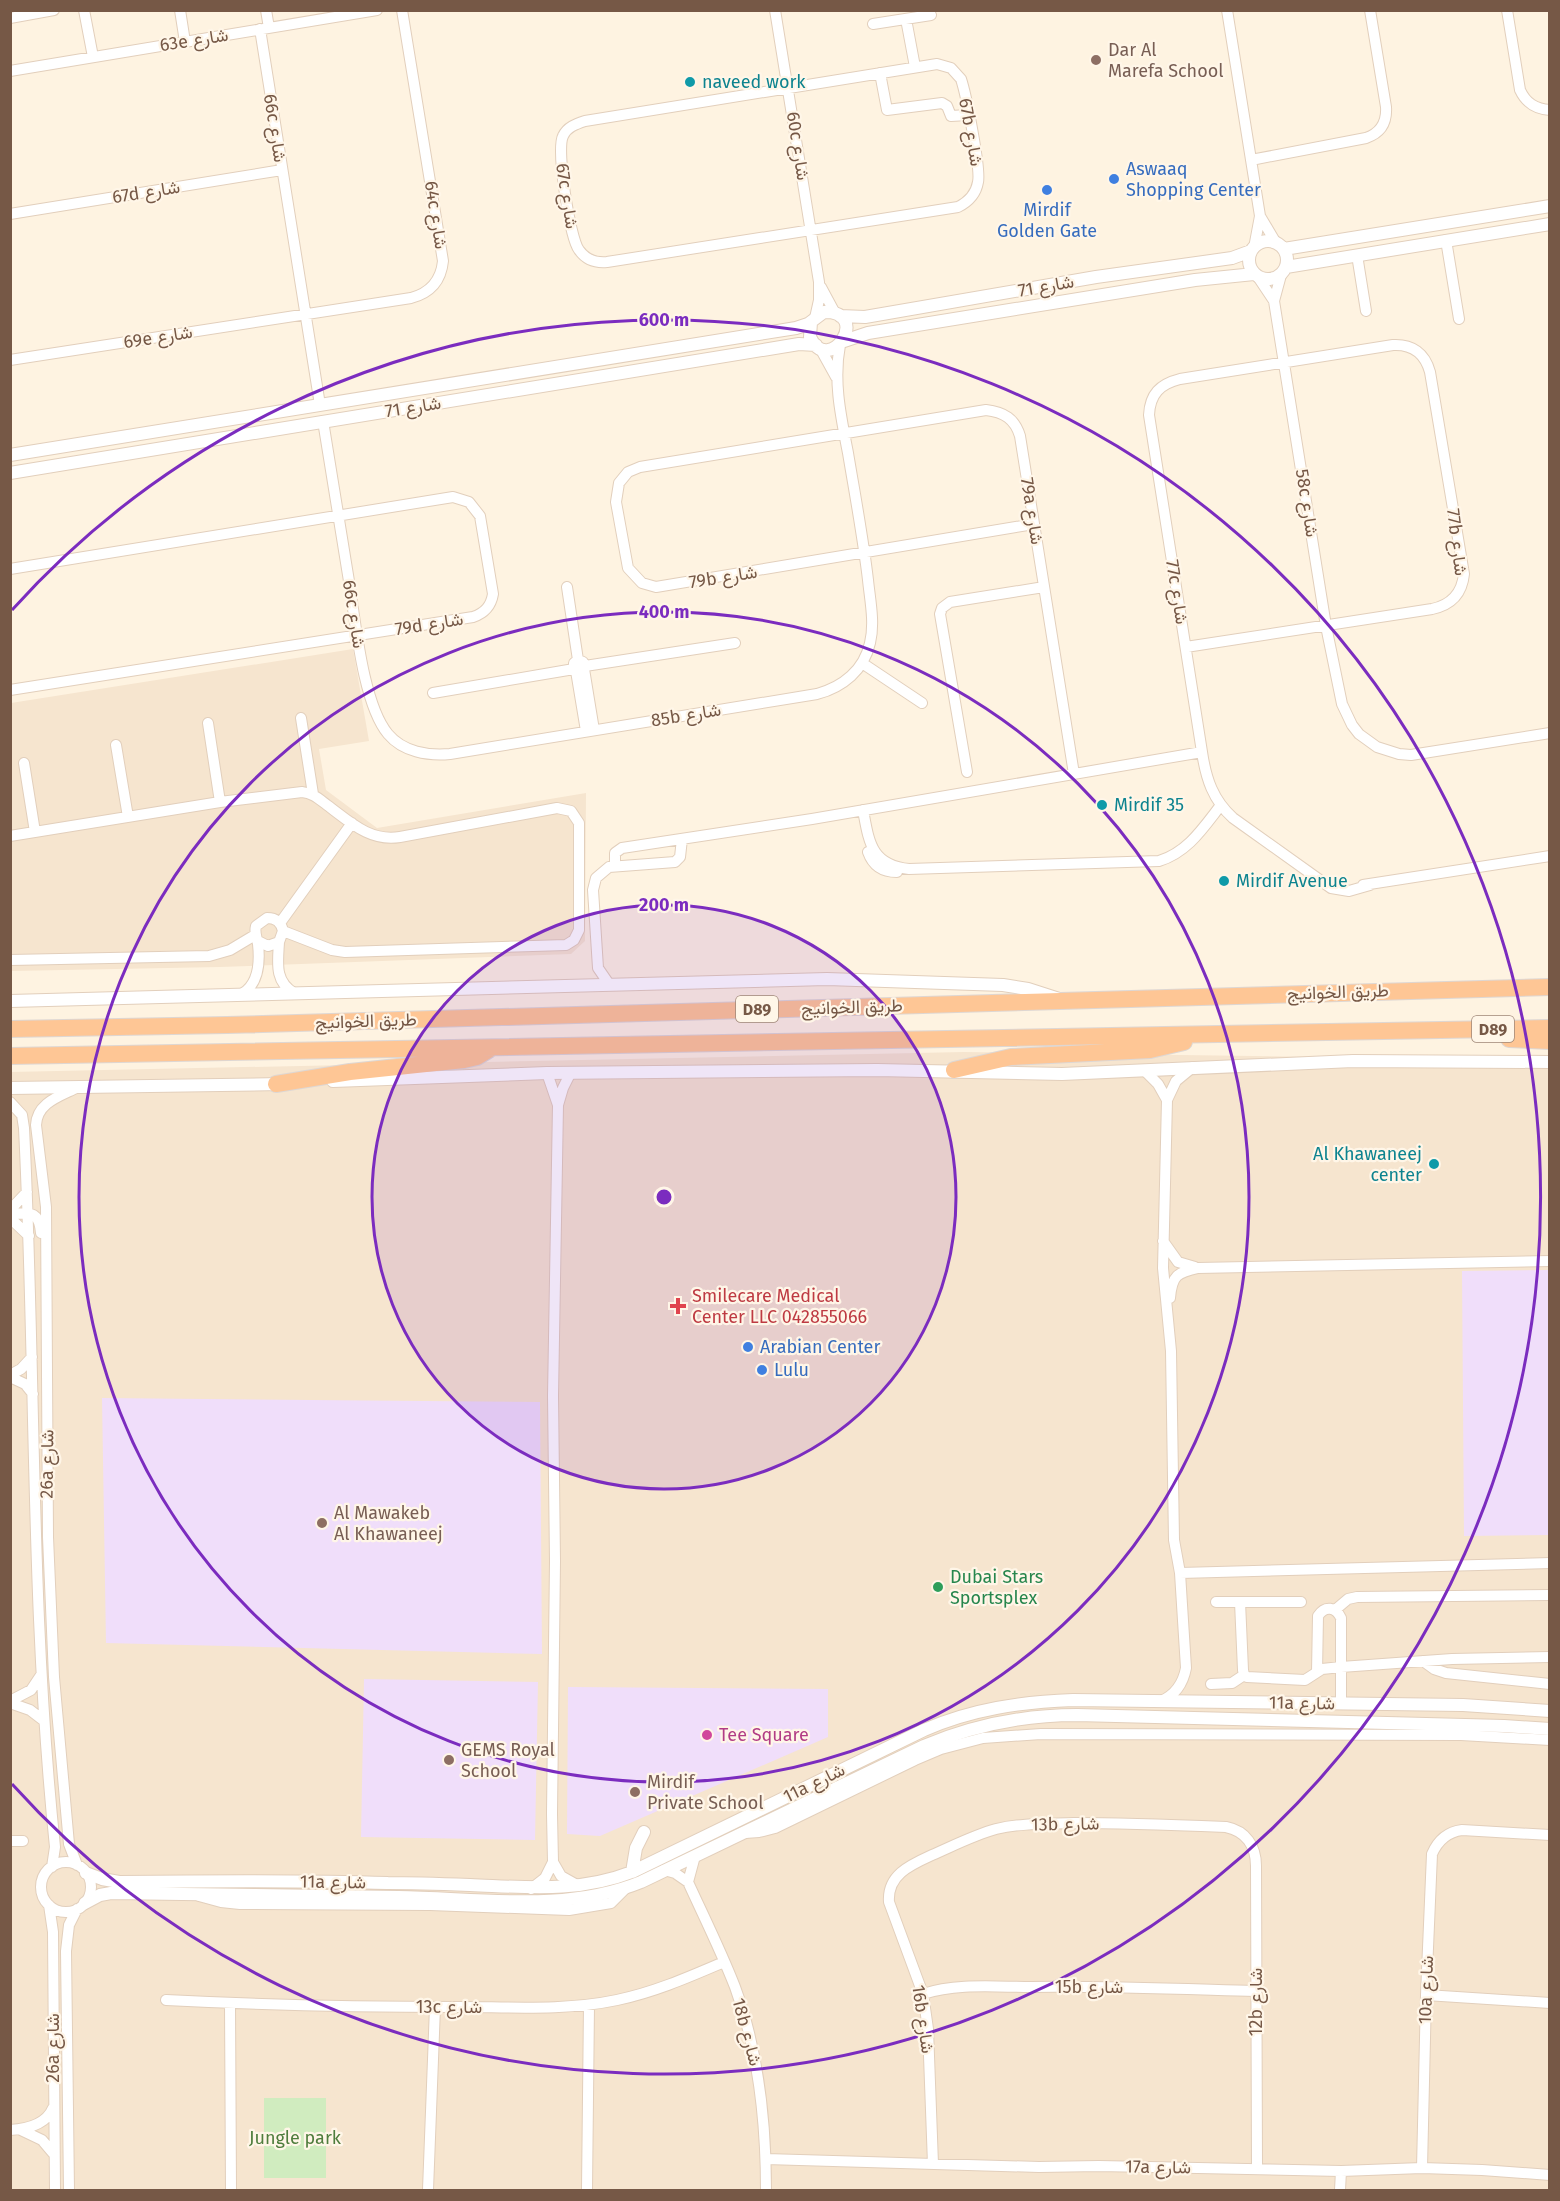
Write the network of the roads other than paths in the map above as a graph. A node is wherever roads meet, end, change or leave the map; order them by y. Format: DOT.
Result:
graph roads {
  1 [pos="54,10"];
  2 [pos="84,10"];
  3 [pos="90,10"];
  4 [pos="180,10"];
  5 [pos="266,10"];
  6 [pos="377,10"];
  7 [pos="402,10"];
  8 [pos="775,10"];
  9 [pos="1227,10"];
  10 [pos="1370,10"];
  11 [pos="1507,10"];
  12 [pos="931,15"];
  13 [pos="10,18"];
  14 [pos="906,19"];
  15 [pos="873,24"];
  16 [pos="265,29"];
  17 [pos="185,42"];
  18 [pos="96,56"];
  19 [pos="915,67"];
  20 [pos="11,70"];
  21 [pos="880,73"];
  22 [pos="789,87"];
  23 [pos="1550,110"];
  24 [pos="968,115"];
  25 [pos="1251,160"];
  26 [pos="282,170"];
  27 [pos="1550,206"];
  28 [pos="10,214"];
  29 [pos="1260,216"];
  30 [pos="1550,224"];
  31 [pos="811,231"];
  32 [pos="1446,240"];
  33 [pos="1280,246"];
  34 [pos="1253,249"];
  35 [pos="1357,255"];
  36 [pos="1283,271"];
  37 [pos="1256,275"];
  38 [pos="819,282"];
  39 [pos="1274,301"];
  40 [pos="1366,311"];
  41 [pos="306,313"];
  42 [pos="838,315"];
  43 [pos="1459,319"];
  44 [pos="813,320"];
  45 [pos="842,343"];
  46 [pos="818,346"];
  47 [pos="10,360"];
  48 [pos="1284,362"];
  49 [pos="836,377"];
  50 [pos="320,405"];
  51 [pos="323,421"];
  52 [pos="844,432"];
  53 [pos="251,434"];
  54 [pos="10,455"];
  55 [pos="10,473"];
  56 [pos="338,516"];
  57 [pos="1034,524"];
  58 [pos="865,553"];
  59 [pos="10,569"];
  60 [pos="567,587"];
  61 [pos="1044,587"];
  62 [pos="1326,626"];
  63 [pos="358,635"];
  64 [pos="735,643"];
  65 [pos="1186,648"];
  66 [pos="862,663"];
  67 [pos="579,667"];
  68 [pos="10,690"];
  69 [pos="433,693"];
  70 [pos="922,703"];
  71 [pos="301,718"];
  72 [pos="208,723"];
  73 [pos="590,731"];
  74 [pos="1550,733"];
  75 [pos="116,745"];
  76 [pos="1202,752"];
  77 [pos="450,754"];
  78 [pos="24,763"];
  79 [pos="967,772"];
  80 [pos="1074,774"];
  81 [pos="313,794"];
  82 [pos="220,802"];
  83 [pos="1221,805"];
  84 [pos="863,810"];
  85 [pos="128,817"];
  86 [pos="352,823"];
  87 [pos="35,832"];
  88 [pos="10,836"];
  89 [pos="682,838"];
  90 [pos="1550,856"];
  91 [pos="615,866"];
  92 [pos="279,935"];
  93 [pos="256,938"];
  94 [pos="10,960"];
  95 [pos="1550,982"];
  96 [pos="609,984"];
  97 [pos="1504,987"];
  98 [pos="1550,987"];
  99 [pos="243,993"];
  100 [pos="294,993"];
  101 [pos="1063,1000"];
  102 [pos="10,1001"];
  103 [pos="1550,1028"];
  104 [pos="10,1029"];
  105 [pos="1437,1031"];
  106 [pos="1202,1035"];
  107 [pos="1550,1041"];
  108 [pos="494,1047"];
  109 [pos="10,1056"];
  110 [pos="1550,1062"];
  111 [pos="1193,1067"];
  112 [pos="954,1070"];
  113 [pos="1145,1071"];
  114 [pos="546,1072"];
  115 [pos="571,1072"];
  116 [pos="276,1084"];
  117 [pos="80,1086"];
  118 [pos="10,1088"];
  119 [pos="1167,1100"];
  120 [pos="10,1102"];
  121 [pos="558,1105"];
  122 [pos="27,1192"];
  123 [pos="28,1213"];
  124 [pos="10,1214"];
  125 [pos="29,1236"];
  126 [pos="1163,1241"];
  127 [pos="1550,1261"];
  128 [pos="47,1265"];
  129 [pos="1198,1268"];
  130 [pos="1167,1308"];
  131 [pos="33,1357"];
  132 [pos="10,1376"];
  133 [pos="33,1394"];
  134 [pos="1550,1563"];
  135 [pos="1180,1573"];
  136 [pos="1550,1595"];
  137 [pos="1216,1602"];
  138 [pos="1240,1602"];
  139 [pos="1301,1602"];
  140 [pos="1335,1610"];
  141 [pos="1550,1658"];
  142 [pos="1424,1661"];
  143 [pos="1341,1667"];
  144 [pos="1317,1671"];
  145 [pos="41,1675"];
  146 [pos="1244,1675"];
  147 [pos="1211,1684"];
  148 [pos="1550,1684"];
  149 [pos="1160,1701"];
  150 [pos="10,1702"];
  151 [pos="1210,1702"];
  152 [pos="1341,1704"];
  153 [pos="1425,1705"];
  154 [pos="1550,1711"];
  155 [pos="1139,1717"];
  156 [pos="43,1720"];
  157 [pos="1237,1720"];
  158 [pos="1383,1723"];
  159 [pos="1550,1729"];
  160 [pos="1397,1734"];
  161 [pos="1550,1740"];
  162 [pos="644,1832"];
  163 [pos="742,1833"];
  164 [pos="1550,1835"];
  165 [pos="1248,1838"];
  166 [pos="10,1841"];
  167 [pos="23,1841"];
  168 [pos="695,1856"];
  169 [pos="553,1862"];
  170 [pos="52,1867"];
  171 [pos="81,1869"];
  172 [pos="664,1870"];
  173 [pos="632,1872"];
  174 [pos="892,1880"];
  175 [pos="688,1882"];
  176 [pos="580,1886"];
  177 [pos="531,1889"];
  178 [pos="49,1905"];
  179 [pos="81,1906"];
  180 [pos="724,1962"];
  181 [pos="1255,1990"];
  182 [pos="923,1994"];
  183 [pos="1426,1995"];
  184 [pos="166,2000"];
  185 [pos="230,2003"];
  186 [pos="1550,2003"];
  187 [pos="589,2005"];
  188 [pos="435,2007"];
  189 [pos="53,2107"];
  190 [pos="16,2130"];
  191 [pos="54,2155"];
  192 [pos="766,2159"];
  193 [pos="933,2164"];
  194 [pos="1257,2168"];
  195 [pos="1422,2168"];
  196 [pos="1341,2171"];
  197 [pos="1550,2175"];
  198 [pos="55,2190"];
  199 [pos="69,2190"];
  200 [pos="231,2190"];
  201 [pos="428,2190"];
  202 [pos="587,2190"];
  203 [pos="766,2190"];
  204 [pos="1340,2190"];
  1 -- 13 [label="street"];
  2 -- 18 [label="street"];
  3 -- 18 [label="street"];
  4 -- 17 [label="street"];
  5 -- 16 [label="street, 66c شارع"];
  6 -- 16 [label="street, 63e شارع"];
  7 -- 41 [label="street, 64c شارع"];
  8 -- 22 [label="street, 60c شارع"];
  9 -- 25 [label="street"];
  10 -- 25 [label="street"];
  11 -- 23 [label="street"];
  12 -- 14 [label="street"];
  14 -- 15 [label="street"];
  14 -- 19 [label="street"];
  16 -- 17 [label="street, 63e شارع"];
  16 -- 26 [label="street, 66c شارع"];
  17 -- 18 [label="street, 63e شارع"];
  18 -- 20 [label="street, 63e شارع"];
  19 -- 21 [label="street, 67b شارع"];
  19 -- 24 [label="street, 67b شارع"];
  21 -- 22 [label="street, 67b شارع"];
  21 -- 24 [label="street"];
  22 -- 31 [label="street, 60c شارع"];
  22 -- 31 [label="street, 67c شارع"];
  24 -- 31 [label="street, 67b شارع"];
  25 -- 29 [label="street"];
  26 -- 28 [label="street, 67d شارع"];
  26 -- 41 [label="street, 66c شارع"];
  27 -- 33 [label="street"];
  29 -- 33 [label="street"];
  29 -- 34 [label="street"];
  30 -- 32 [label="street"];
  31 -- 38 [label="street, 60c شارع"];
  32 -- 35 [label="street"];
  32 -- 43 [label="street"];
  33 -- 34 [label="street"];
  33 -- 36 [label="street"];
  34 -- 37 [label="street"];
  34 -- 42 [label="street, شارع 71"];
  35 -- 36 [label="street"];
  35 -- 40 [label="street"];
  36 -- 37 [label="street"];
  36 -- 39 [label="street, 58c شارع"];
  37 -- 39 [label="street, 58c شارع"];
  37 -- 45 [label="street, شارع 71"];
  38 -- 42 [label="street, 60c شارع"];
  38 -- 44 [label="street, 60c شارع"];
  39 -- 48 [label="street, 58c شارع"];
  41 -- 47 [label="street, 69e شارع"];
  41 -- 50 [label="street, 66c شارع"];
  42 -- 44 [label="street"];
  42 -- 45 [label="street"];
  44 -- 46 [label="street"];
  44 -- 50 [label="street, شارع 71"];
  45 -- 46 [label="street"];
  45 -- 49 [label="street"];
  46 -- 49 [label="street"];
  46 -- 51 [label="street, شارع 71"];
  48 -- 62 [label="street, 58c شارع"];
  48 -- 62 [label="street, 77b شارع"];
  48 -- 65 [label="street, 77c شارع"];
  49 -- 52 [label="street"];
  50 -- 53 [label="street"];
  50 -- 54 [label="street, شارع 71"];
  51 -- 53 [label="street, شارع 71"];
  51 -- 56 [label="street, 66c شارع"];
  52 -- 57 [label="street, 79a شارع"];
  52 -- 58 [label="street"];
  52 -- 58 [label="street, 79b شارع"];
  53 -- 55 [label="street, شارع 71"];
  56 -- 59 [label="street, 79d شارع"];
  56 -- 63 [label="street, 66c شارع"];
  56 -- 63 [label="street, 79d شارع"];
  57 -- 58 [label="street, 79b شارع"];
  57 -- 61 [label="street, 79a شارع"];
  58 -- 66 [label="street, 85b شارع"];
  60 -- 67 [label="street"];
  61 -- 79 [label="street"];
  61 -- 80 [label="street, 79a شارع"];
  62 -- 65 [label="street, 77b شارع"];
  62 -- 74 [label="street, 58c شارع"];
  63 -- 68 [label="street, 79d شارع"];
  63 -- 77 [label="street, 66c شارع"];
  64 -- 67 [label="street"];
  65 -- 76 [label="street, 77c شارع"];
  66 -- 70 [label="street"];
  66 -- 73 [label="street, 85b شارع"];
  67 -- 69 [label="street"];
  67 -- 73 [label="street"];
  71 -- 81 [label="street"];
  72 -- 82 [label="street"];
  73 -- 77 [label="street, 85b شارع"];
  75 -- 85 [label="street"];
  76 -- 80 [label="street"];
  76 -- 83 [label="street, 77c شارع"];
  78 -- 87 [label="street"];
  80 -- 84 [label="street"];
  81 -- 82 [label="street"];
  81 -- 86 [label="street"];
  82 -- 85 [label="street"];
  83 -- 84 [label="street"];
  83 -- 90 [label="street, 77c شارع"];
  84 -- 89 [label="street"];
  85 -- 87 [label="street"];
  86 -- 92 [label="street"];
  86 -- 92 [label="street"];
  87 -- 88 [label="street"];
  89 -- 91 [label="street"];
  89 -- 91 [label="street"];
  91 -- 96 [label="street"];
  92 -- 93 [label="street"];
  92 -- 93 [label="street"];
  92 -- 100 [label="street"];
  93 -- 94 [label="street"];
  93 -- 99 [label="street"];
  95 -- 97 [label="highway"];
  96 -- 100 [label="street"];
  96 -- 101 [label="street"];
  97 -- 98 [label="highway, طريق الخوانيج / D89"];
  97 -- 101 [label="highway, طريق الخوانيج / D89"];
  99 -- 100 [label="street"];
  99 -- 102 [label="street"];
  101 -- 104 [label="highway, طريق الخوانيج / D89"];
  103 -- 105 [label="highway, طريق الخوانيج / D89"];
  105 -- 106 [label="highway, طريق الخوانيج / D89"];
  105 -- 107 [label="highway"];
  106 -- 108 [label="highway, طريق الخوانيج / D89"];
  106 -- 112 [label="highway"];
  108 -- 109 [label="highway, طريق الخوانيج / D89"];
  108 -- 116 [label="highway"];
  110 -- 111 [label="street"];
  111 -- 113 [label="street"];
  111 -- 119 [label="street"];
  112 -- 113 [label="street"];
  112 -- 115 [label="street"];
  113 -- 119 [label="street"];
  114 -- 115 [label="street"];
  114 -- 116 [label="street"];
  114 -- 121 [label="street"];
  115 -- 121 [label="street"];
  116 -- 117 [label="street"];
  117 -- 118 [label="street"];
  117 -- 128 [label="street, 26a شارع"];
  119 -- 126 [label="street"];
  120 -- 122 [label="street, 26a شارع"];
  121 -- 169 [label="street"];
  122 -- 123 [label="street, 26a شارع"];
  122 -- 124 [label="street"];
  123 -- 124 [label="street"];
  123 -- 125 [label="street, 26a شارع"];
  123 -- 128 [label="street"];
  124 -- 125 [label="street"];
  125 -- 131 [label="street, 26a شارع"];
  126 -- 129 [label="street"];
  126 -- 130 [label="street"];
  127 -- 129 [label="street"];
  128 -- 171 [label="street, 26a شارع"];
  129 -- 130 [label="street"];
  130 -- 135 [label="street"];
  131 -- 132 [label="street"];
  131 -- 133 [label="street, 26a شارع"];
  132 -- 133 [label="street"];
  133 -- 145 [label="street, 26a شارع"];
  134 -- 135 [label="street"];
  135 -- 149 [label="street"];
  136 -- 140 [label="street"];
  137 -- 138 [label="street"];
  138 -- 139 [label="street"];
  138 -- 146 [label="street"];
  140 -- 143 [label="street"];
  140 -- 144 [label="street"];
  141 -- 142 [label="street"];
  142 -- 143 [label="street"];
  142 -- 148 [label="street"];
  143 -- 144 [label="street"];
  143 -- 152 [label="street"];
  144 -- 146 [label="street"];
  145 -- 150 [label="street"];
  145 -- 156 [label="street, 26a شارع"];
  146 -- 147 [label="street"];
  149 -- 151 [label="street, 11a شارع"];
  149 -- 173 [label="street, 11a شارع"];
  150 -- 156 [label="street"];
  151 -- 152 [label="street, 11a شارع"];
  151 -- 155 [label="street"];
  152 -- 153 [label="street, 11a شارع"];
  153 -- 154 [label="street, 11a شارع"];
  153 -- 157 [label="street"];
  155 -- 157 [label="street, 11a شارع"];
  155 -- 163 [label="street, 11a شارع"];
  156 -- 170 [label="street, 26a شارع"];
  157 -- 158 [label="street, 11a شارع"];
  158 -- 159 [label="street, 11a شارع"];
  158 -- 160 [label="street"];
  160 -- 161 [label="street, 11a شارع"];
  160 -- 163 [label="street, 11a شارع"];
  162 -- 173 [label="street"];
  163 -- 168 [label="street, 11a شارع"];
  164 -- 183 [label="street, 10a شارع"];
  165 -- 174 [label="street, 13b شارع"];
  165 -- 181 [label="street, 12b شارع"];
  166 -- 167 [label="street"];
  168 -- 172 [label="street, 11a شارع"];
  168 -- 175 [label="street"];
  169 -- 176 [label="street"];
  169 -- 177 [label="street"];
  170 -- 171 [label="street"];
  170 -- 178 [label="street"];
  171 -- 177 [label="street, 11a شارع"];
  171 -- 179 [label="street"];
  172 -- 175 [label="street"];
  172 -- 179 [label="street, 11a شارع"];
  173 -- 176 [label="street, 11a شارع"];
  174 -- 182 [label="street, 16b شارع"];
  175 -- 180 [label="street, 18b شارع"];
  176 -- 177 [label="street, 11a شارع"];
  178 -- 179 [label="street"];
  178 -- 189 [label="street, 26a شارع"];
  179 -- 199 [label="street, 26a شارع"];
  180 -- 187 [label="street, 13c شارع"];
  180 -- 192 [label="street, 18b شارع"];
  181 -- 182 [label="street, 15b شارع"];
  181 -- 194 [label="street, 12b شارع"];
  182 -- 193 [label="street, 16b شارع"];
  183 -- 186 [label="street"];
  183 -- 195 [label="street, 10a شارع"];
  184 -- 185 [label="street, 13c شارع"];
  185 -- 188 [label="street, 13c شارع"];
  185 -- 200 [label="street"];
  187 -- 188 [label="street, 13c شارع"];
  187 -- 202 [label="street"];
  188 -- 201 [label="street"];
  189 -- 190 [label="street"];
  189 -- 191 [label="street, 26a شارع"];
  190 -- 191 [label="street"];
  191 -- 198 [label="street, 26a شارع"];
  192 -- 193 [label="street, 17a شارع"];
  192 -- 203 [label="street, 18b شارع"];
  193 -- 194 [label="street, 17a شارع"];
  194 -- 196 [label="street, 17a شارع"];
  195 -- 196 [label="street, 17a شارع"];
  195 -- 197 [label="street, 17a شارع"];
  196 -- 204 [label="street"];
}
